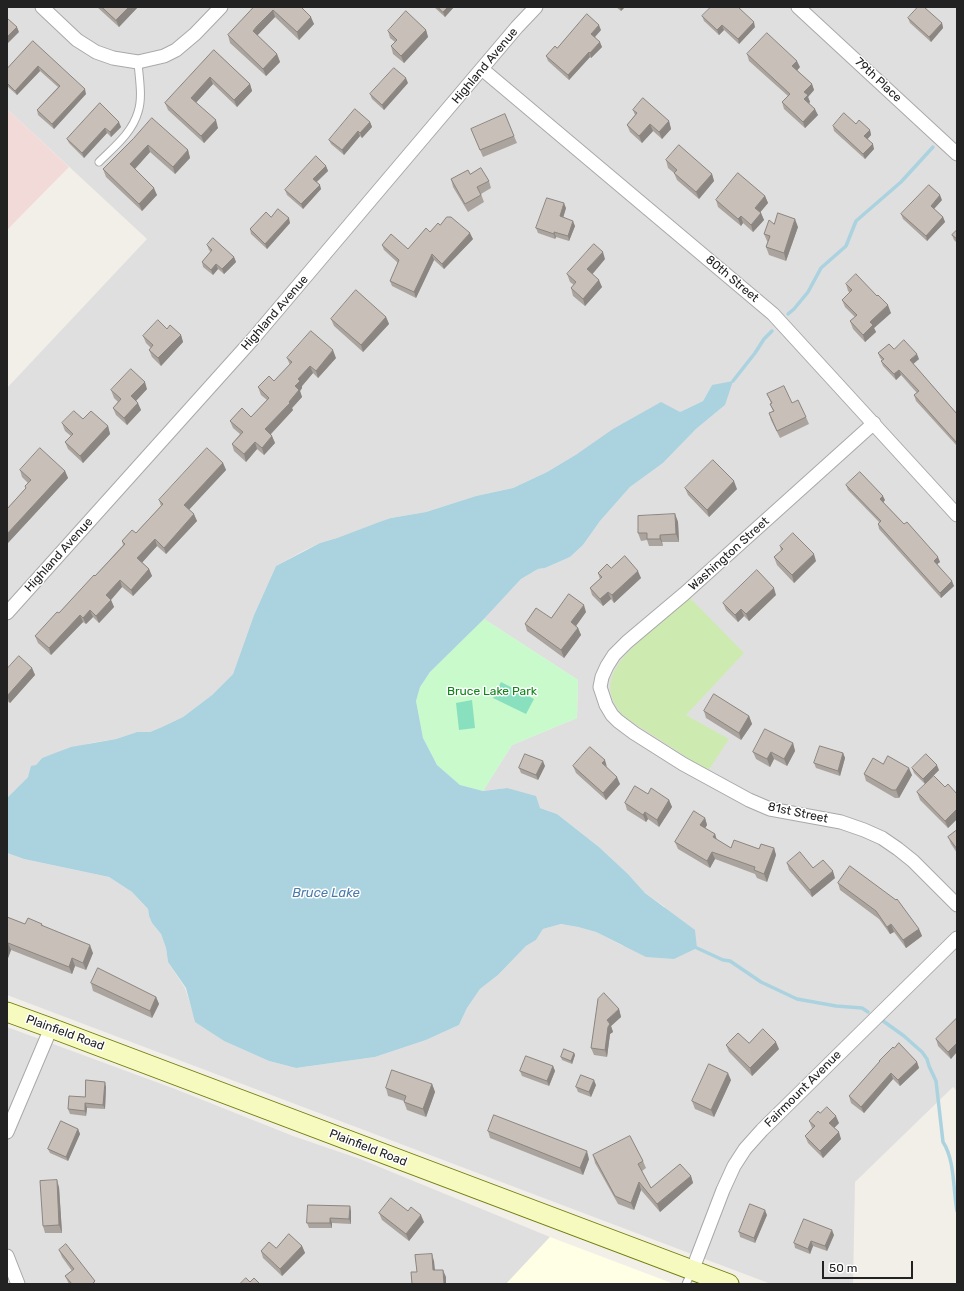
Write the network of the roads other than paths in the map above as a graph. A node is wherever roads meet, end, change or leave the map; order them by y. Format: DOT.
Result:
graph roads {
  1 [pos="42,7"];
  2 [pos="221,7"];
  3 [pos="536,7"];
  4 [pos="798,7"];
  5 [pos="138,62"];
  6 [pos="482,69"];
  7 [pos="957,154"];
  8 [pos="99,162"];
  9 [pos="874,423"];
  10 [pos="957,516"];
  11 [pos="7,613"];
  12 [pos="601,693"];
  13 [pos="957,905"];
  14 [pos="957,938"];
  15 [pos="7,1012"];
  16 [pos="51,1028"];
  17 [pos="7,1132"];
  18 [pos="7,1256"];
  19 [pos="689,1277"];
  20 [pos="18,1284"];
  21 [pos="730,1284"];
  1 -- 5 [label="street"];
  2 -- 5 [label="street"];
  3 -- 6 [label="street, Highland Avenue"];
  4 -- 7 [label="street, 79th Place"];
  5 -- 8 [label="lane"];
  6 -- 9 [label="street, 80th Street"];
  6 -- 11 [label="street, Highland Avenue"];
  9 -- 10 [label="street, 80th Street"];
  9 -- 12 [label="street, Washington Street"];
  12 -- 13 [label="street, 81st Street"];
  14 -- 19 [label="street, Fairmount Avenue"];
  15 -- 16 [label="main road, Plainfield Road"];
  16 -- 17 [label="street"];
  16 -- 19 [label="main road, Plainfield Road"];
  18 -- 20 [label="street"];
  19 -- 21 [label="main road, Plainfield Road"];
}
